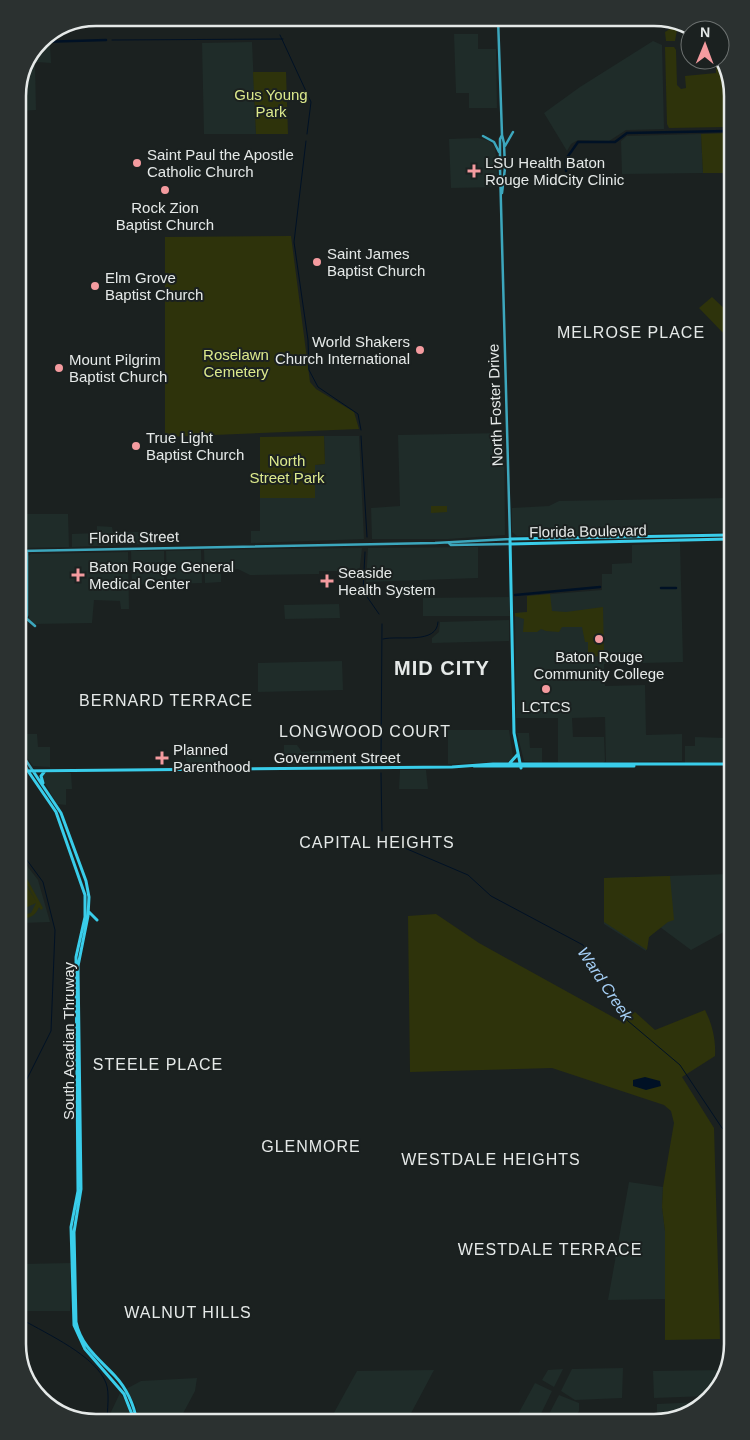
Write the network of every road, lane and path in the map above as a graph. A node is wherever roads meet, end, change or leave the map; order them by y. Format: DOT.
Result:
graph roads {
  1 [pos="498,26"];
  2 [pos="513,132"];
  3 [pos="502,135"];
  4 [pos="483,136"];
  5 [pos="505,147"];
  6 [pos="500,154"];
  7 [pos="502,193"];
  8 [pos="724,537"];
  9 [pos="510,539"];
  10 [pos="618,540"];
  11 [pos="449,543"];
  12 [pos="510,544"];
  13 [pos="250,547"];
  14 [pos="26,551"];
  15 [pos="26,618"];
  16 [pos="35,626"];
  17 [pos="518,753"];
  18 [pos="26,760"];
  19 [pos="26,764"];
  20 [pos="508,764"];
  21 [pos="623,764"];
  22 [pos="724,764"];
  23 [pos="474,766"];
  24 [pos="521,766"];
  25 [pos="634,766"];
  26 [pos="614,767"];
  27 [pos="26,771"];
  28 [pos="31,771"];
  29 [pos="46,771"];
  30 [pos="44,786"];
  31 [pos="89,912"];
  32 [pos="97,920"];
  33 [pos="133,1414"];
  34 [pos="133,1414"];
  1 -- 3 [label="main road, North Foster Drive"];
  2 -- 5 [label="main road"];
  3 -- 5 [label="main road, North Foster Drive"];
  3 -- 6 [label="main road, North Foster Drive"];
  4 -- 6 [label="main road"];
  5 -- 7 [label="main road, North Foster Drive"];
  6 -- 7 [label="main road, North Foster Drive"];
  7 -- 9 [label="main road, North Foster Drive"];
  8 -- 10 [label="main road, Florida Boulevard"];
  9 -- 10 [label="main road, Florida Boulevard"];
  9 -- 11 [label="main road, Florida Boulevard"];
  9 -- 12 [label="main road, North Foster Drive"];
  10 -- 12 [label="main road, Florida Boulevard"];
  11 -- 12 [label="main road, Florida Boulevard"];
  11 -- 13 [label="main road, Florida Boulevard"];
  12 -- 17 [label="main road, North Foster Drive"];
  13 -- 14 [label="main road, Florida Street"];
  15 -- 16 [label="main road"];
  17 -- 20 [label="main road"];
  17 -- 24 [label="main road, North Foster Drive"];
  18 -- 28 [label="main road, South Acadian Thruway"];
  19 -- 28 [label="main road, South Acadian Thruway"];
  20 -- 23 [label="main road, Government Street"];
  20 -- 24 [label="main road, Government Street"];
  21 -- 24 [label="main road, Government Street"];
  21 -- 25 [label="main road, Government Street"];
  21 -- 26 [label="main road"];
  22 -- 25 [label="main road, Government Street"];
  23 -- 24 [label="main road, Government Street"];
  23 -- 29 [label="main road, Government Street"];
  24 -- 26 [label="main road, Government Street"];
  25 -- 26 [label="main road, Government Street"];
  27 -- 28 [label="main road, Government Street"];
  28 -- 29 [label="main road, Government Street"];
  28 -- 30 [label="main road, South Acadian Thruway"];
  28 -- 33 [label="main road, South Acadian Thruway"];
  29 -- 30 [label="main road"];
  30 -- 31 [label="main road, South Acadian Thruway"];
  31 -- 32 [label="main road"];
  31 -- 34 [label="main road, South Acadian Thruway"];
}
